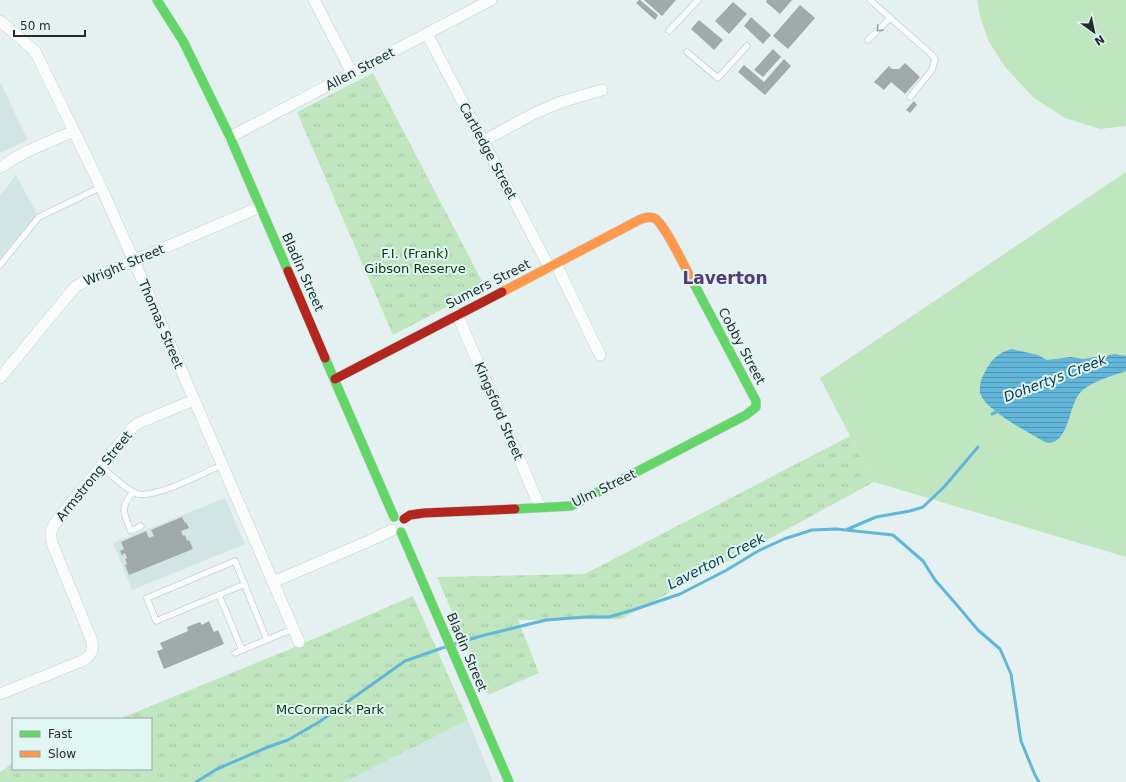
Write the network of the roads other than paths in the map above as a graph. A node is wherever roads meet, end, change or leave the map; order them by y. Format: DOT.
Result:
graph roads {
  1 [pos="157,0"];
  2 [pos="314,0"];
  3 [pos="491,0"];
  4 [pos="698,0"];
  5 [pos="870,0"];
  6 [pos="172,7"];
  7 [pos="890,18"];
  8 [pos="0,21"];
  9 [pos="670,31"];
  10 [pos="427,34"];
  11 [pos="868,40"];
  12 [pos="183,41"];
  13 [pos="747,46"];
  14 [pos="687,52"];
  15 [pos="352,73"];
  16 [pos="602,90"];
  17 [pos="910,97"];
  18 [pos="74,131"];
  19 [pos="230,137"];
  20 [pos="483,141"];
  21 [pos="0,168"];
  22 [pos="101,187"];
  23 [pos="260,207"];
  24 [pos="653,217"];
  25 [pos="134,261"];
  26 [pos="0,265"];
  27 [pos="553,266"];
  28 [pos="457,314"];
  29 [pos="600,355"];
  30 [pos="0,378"];
  31 [pos="335,379"];
  32 [pos="194,400"];
  33 [pos="758,408"];
  34 [pos="222,465"];
  35 [pos="101,466"];
  36 [pos="133,492"];
  37 [pos="540,507"];
  38 [pos="394,517"];
  39 [pos="404,519"];
  40 [pos="141,526"];
  41 [pos="396,531"];
  42 [pos="273,582"];
  43 [pos="245,584"];
  44 [pos="219,595"];
  45 [pos="293,629"];
  46 [pos="267,640"];
  47 [pos="299,642"];
  48 [pos="242,650"];
  49 [pos="235,653"];
  50 [pos="0,694"];
  51 [pos="508,782"];
  1 -- 12 [label="street, Bladin Street"];
  2 -- 15 [label="street"];
  3 -- 10 [label="street, Allen Street"];
  4 -- 9 [label="lane"];
  5 -- 7 [label="lane"];
  6 -- 12 [label="street, Bladin Street"];
  7 -- 11 [label="lane, one-way"];
  7 -- 17 [label="lane"];
  8 -- 18 [label="street, Thomas Street"];
  10 -- 15 [label="street, Allen Street"];
  10 -- 20 [label="street, Cartledge Street"];
  12 -- 19 [label="street, Bladin Street"];
  13 -- 14 [label="lane"];
  15 -- 19 [label="street, Allen Street"];
  16 -- 20 [label="street"];
  18 -- 21 [label="street"];
  18 -- 22 [label="street, Thomas Street"];
  19 -- 23 [label="street, Bladin Street"];
  20 -- 27 [label="street, Cartledge Street"];
  22 -- 25 [label="street, Thomas Street"];
  22 -- 26 [label="lane"];
  23 -- 25 [label="street, Wright Street"];
  23 -- 31 [label="street, Bladin Street"];
  24 -- 27 [label="street, Sumers Street"];
  24 -- 33 [label="street, Cobby Street"];
  25 -- 30 [label="street, Wright Street"];
  25 -- 32 [label="street, Thomas Street"];
  27 -- 28 [label="street, Sumers Street"];
  27 -- 29 [label="street, Cartledge Street"];
  28 -- 31 [label="street, Sumers Street"];
  28 -- 37 [label="street, Kingsford Street"];
  31 -- 38 [label="street, Bladin Street"];
  32 -- 34 [label="street, Thomas Street"];
  32 -- 35 [label="street, Armstrong Street"];
  33 -- 37 [label="street, Ulm Street"];
  34 -- 36 [label="lane"];
  34 -- 42 [label="street, Thomas Street"];
  35 -- 36 [label="lane"];
  35 -- 50 [label="street, Armstrong Street"];
  36 -- 40 [label="lane"];
  37 -- 39 [label="street, Ulm Street"];
  38 -- 39 [label="street"];
  38 -- 41 [label="street"];
  39 -- 41 [label="street"];
  41 -- 42 [label="street"];
  41 -- 51 [label="street, Bladin Street"];
  42 -- 45 [label="street, Thomas Street"];
  43 -- 44 [label="lane"];
  43 -- 44 [label="lane"];
  43 -- 46 [label="lane"];
  44 -- 48 [label="lane"];
  45 -- 46 [label="lane"];
  45 -- 47 [label="street, Thomas Street"];
  46 -- 48 [label="lane"];
  48 -- 49 [label="lane"];
}
